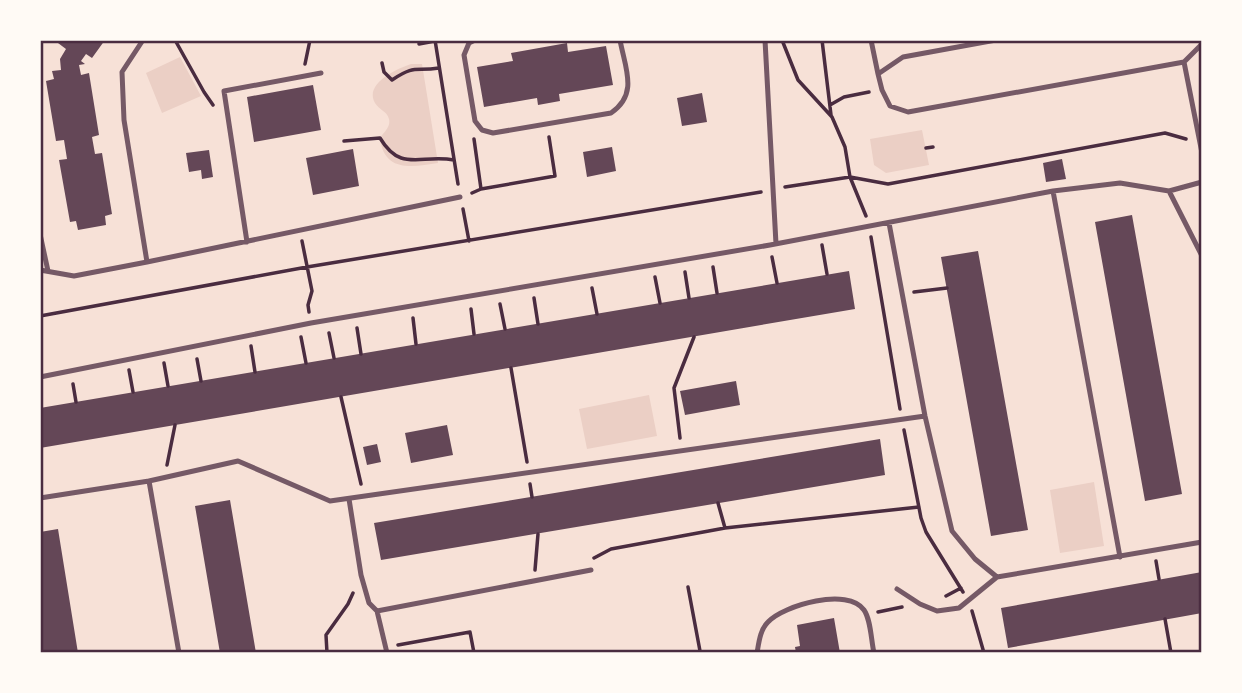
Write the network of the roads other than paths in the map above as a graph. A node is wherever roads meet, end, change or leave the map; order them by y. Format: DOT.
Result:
graph roads {
  1 [pos="142,40"];
  2 [pos="475,40"];
  3 [pos="620,40"];
  4 [pos="765,40"];
  5 [pos="871,40"];
  6 [pos="996,40"];
  7 [pos="1202,44"];
  8 [pos="1184,62"];
  9 [pos="321,73"];
  10 [pos="878,74"];
  11 [pos="1202,153"];
  12 [pos="1202,182"];
  13 [pos="1053,191"];
  14 [pos="1169,191"];
  15 [pos="460,197"];
  16 [pos="889,223"];
  17 [pos="40,234"];
  18 [pos="247,242"];
  19 [pos="773,245"];
  20 [pos="1202,256"];
  21 [pos="147,261"];
  22 [pos="40,270"];
  23 [pos="48,271"];
  24 [pos="40,377"];
  25 [pos="925,416"];
  26 [pos="149,481"];
  27 [pos="40,498"];
  28 [pos="349,499"];
  29 [pos="1202,542"];
  30 [pos="1120,557"];
  31 [pos="591,570"];
  32 [pos="997,577"];
  33 [pos="897,589"];
  34 [pos="377,611"];
  35 [pos="387,650"];
  36 [pos="179,653"];
  37 [pos="757,653"];
  38 [pos="874,653"];
  1 -- 21 [label="lane"];
  2 -- 3 [label="lane"];
  4 -- 19 [label="lane"];
  5 -- 10 [label="lane"];
  6 -- 10 [label="lane"];
  7 -- 8 [label="lane"];
  8 -- 10 [label="lane"];
  8 -- 11 [label="lane"];
  9 -- 18 [label="lane"];
  12 -- 14 [label="lane"];
  13 -- 14 [label="lane"];
  13 -- 16 [label="lane"];
  13 -- 30 [label="lane"];
  14 -- 20 [label="lane"];
  15 -- 18 [label="lane"];
  16 -- 19 [label="lane"];
  16 -- 25 [label="lane"];
  17 -- 23 [label="lane"];
  18 -- 21 [label="lane"];
  19 -- 24 [label="lane"];
  21 -- 23 [label="lane"];
  22 -- 23 [label="lane"];
  25 -- 28 [label="lane"];
  25 -- 32 [label="lane"];
  26 -- 27 [label="lane"];
  26 -- 28 [label="lane"];
  26 -- 36 [label="lane"];
  28 -- 34 [label="lane"];
  29 -- 30 [label="lane"];
  30 -- 32 [label="lane"];
  31 -- 34 [label="lane"];
  32 -- 33 [label="lane"];
  34 -- 35 [label="lane"];
  37 -- 38 [label="lane"];
}
